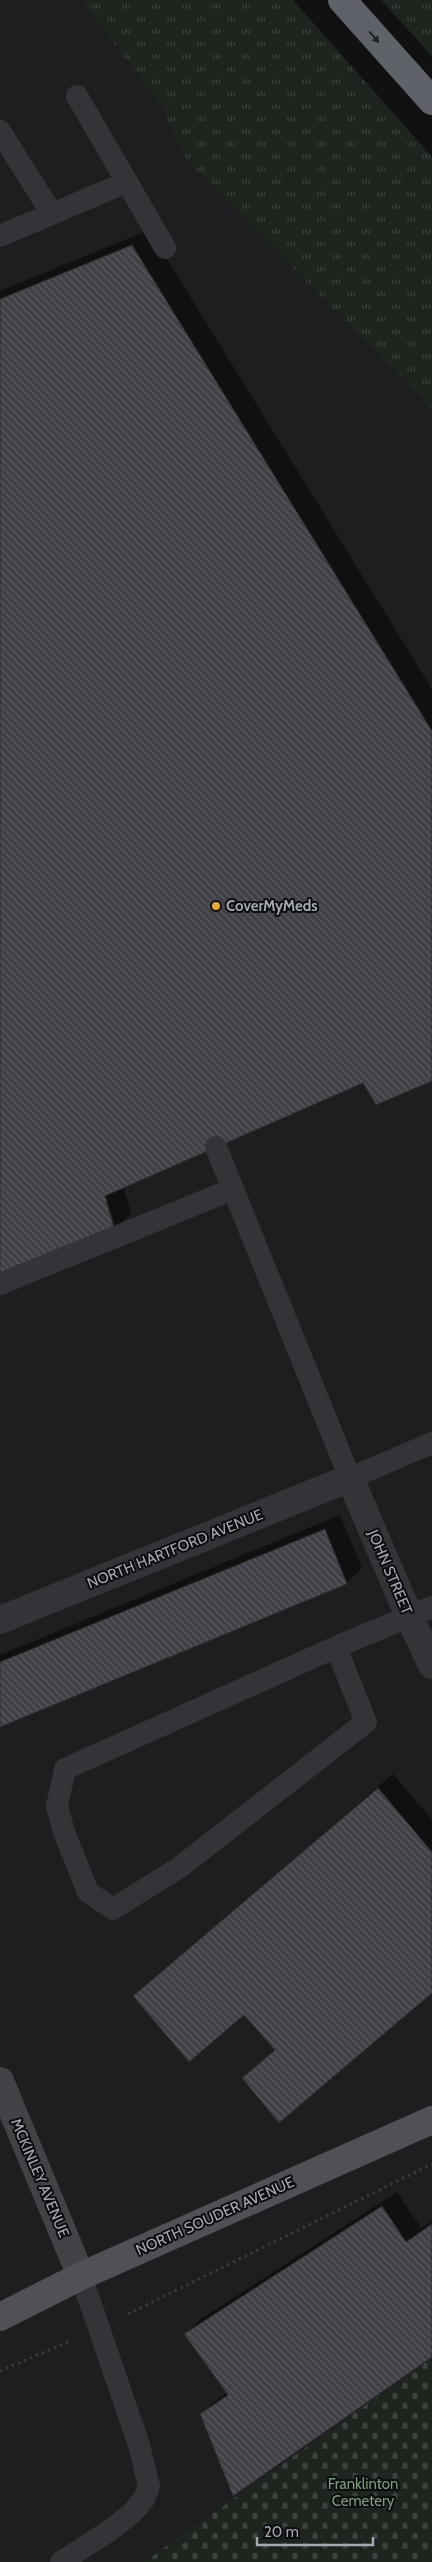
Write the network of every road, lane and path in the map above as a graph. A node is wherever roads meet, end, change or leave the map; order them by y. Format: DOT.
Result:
graph roads {
  1 [pos="342,0"];
  2 [pos="78,96"];
  3 [pos="432,101"];
  4 [pos="0,131"];
  5 [pos="127,182"];
  6 [pos="52,214"];
  7 [pos="0,236"];
  8 [pos="165,248"];
  9 [pos="216,1147"];
  10 [pos="233,1189"];
  11 [pos="0,1284"];
  12 [pos="432,1443"];
  13 [pos="350,1478"];
  14 [pos="420,1612"];
  15 [pos="0,1620"];
  16 [pos="336,1647"];
  17 [pos="432,1665"];
  18 [pos="0,2081"];
  19 [pos="432,2120"];
  20 [pos="432,2164"];
  21 [pos="81,2276"];
  22 [pos="0,2317"];
  23 [pos="99,2328"];
  24 [pos="0,2371"];
  25 [pos="61,2562"];
  1 -- 3 [label="highway, one-way"];
  2 -- 5 [label="lane"];
  4 -- 6 [label="lane"];
  5 -- 6 [label="lane"];
  5 -- 8 [label="lane"];
  6 -- 7 [label="lane"];
  9 -- 10 [label="lane"];
  10 -- 11 [label="lane"];
  10 -- 13 [label="lane"];
  12 -- 13 [label="lane"];
  13 -- 14 [label="street, JOHN STREET"];
  13 -- 15 [label="street, NORTH HARTFORD AVENUE"];
  14 -- 16 [label="lane"];
  14 -- 17 [label="street, JOHN STREET"];
  16 -- 16 [label="lane"];
  18 -- 21 [label="main road, MCKINLEY AVENUE"];
  19 -- 21 [label="main road, NORTH SOUDER AVENUE"];
  20 -- 23 [label="path"];
  21 -- 22 [label="main road, NORTH SOUDER AVENUE"];
  21 -- 23 [label="lane"];
  23 -- 24 [label="path"];
  23 -- 25 [label="lane"];
}
